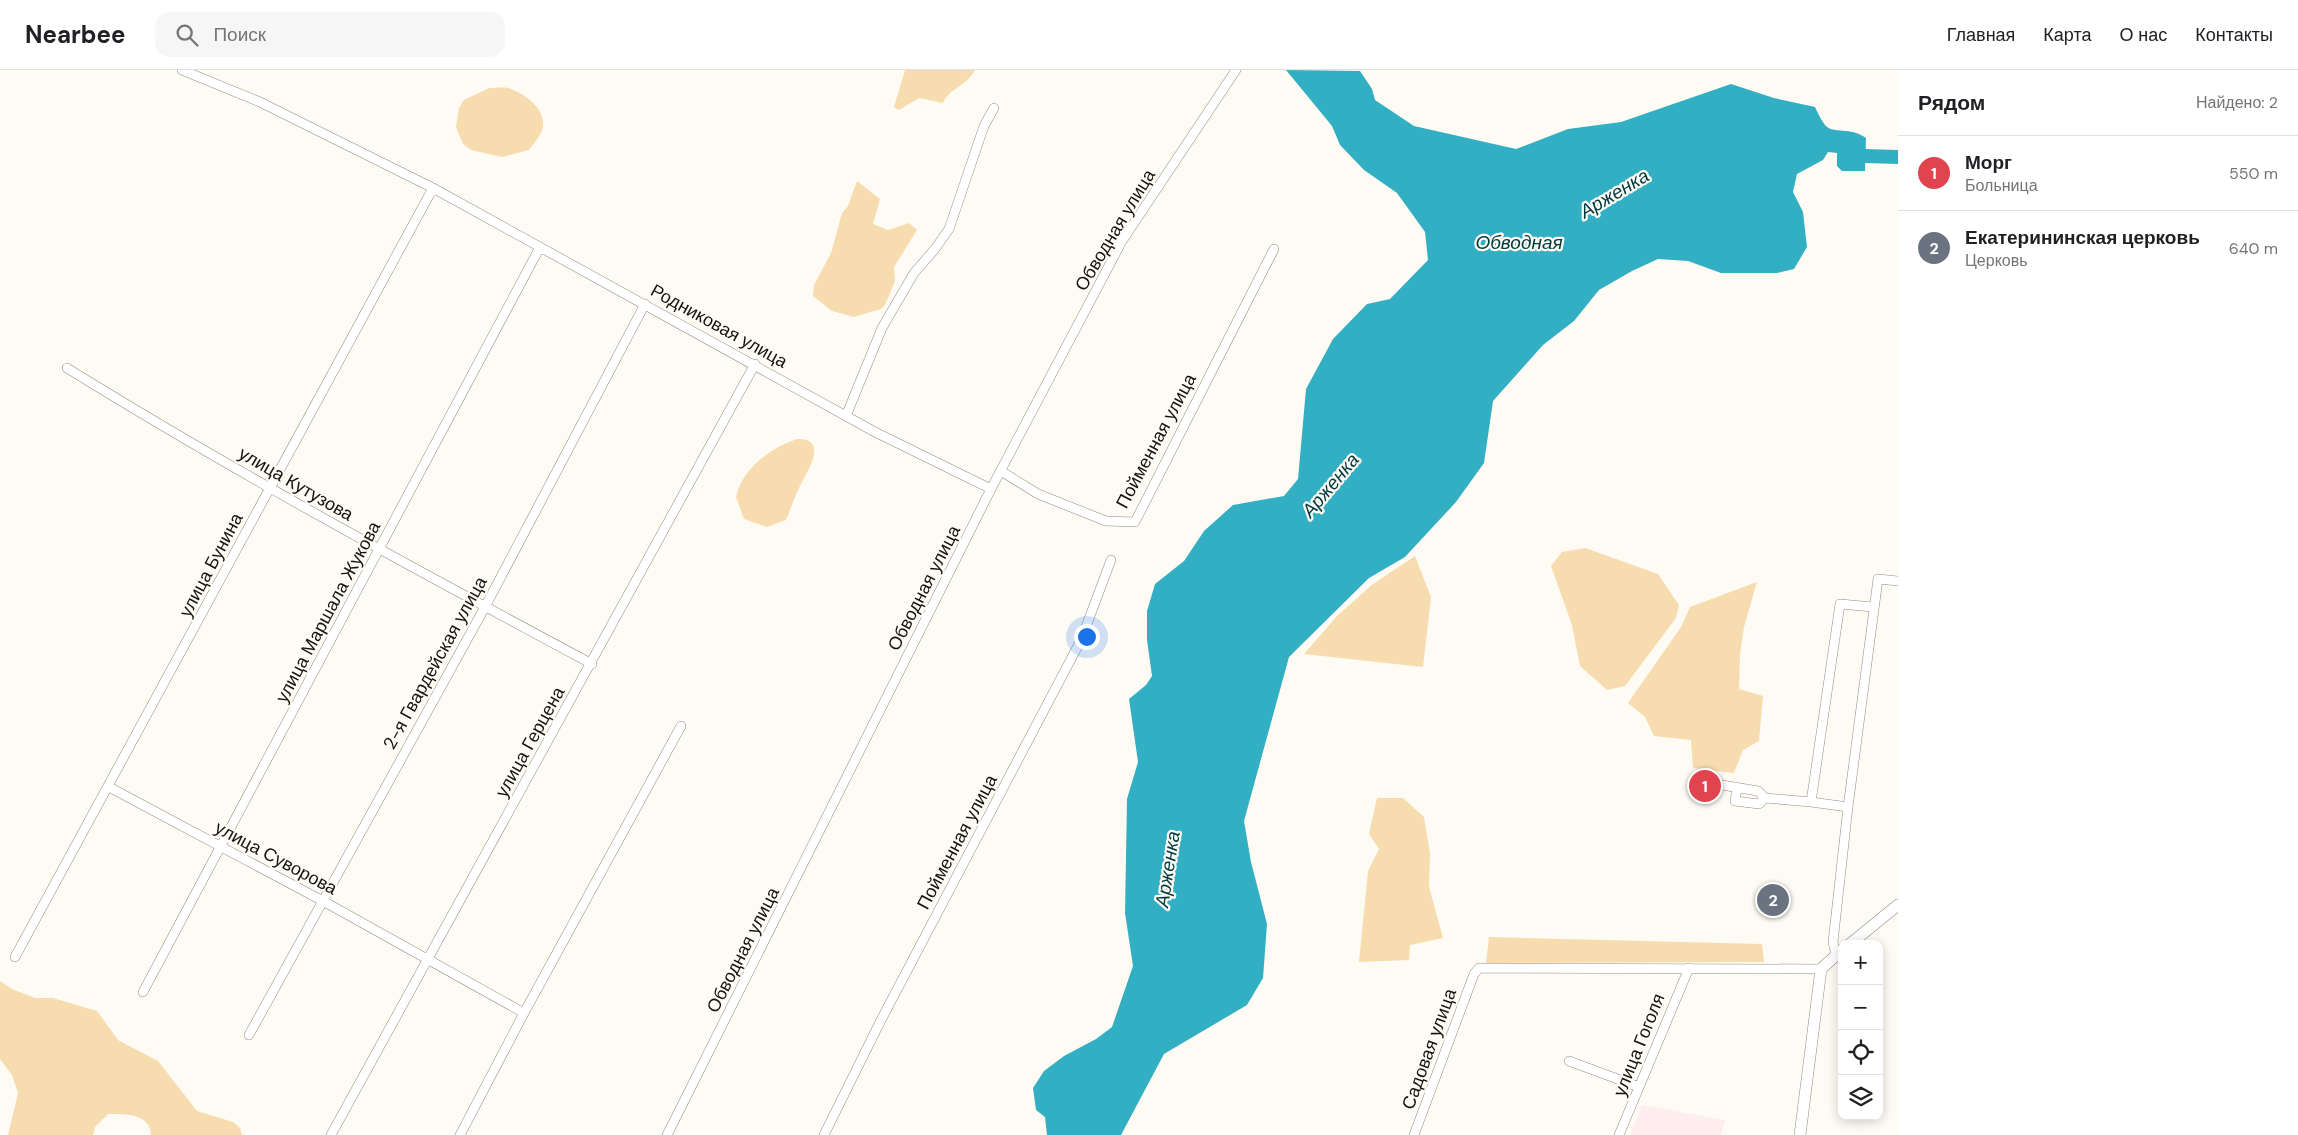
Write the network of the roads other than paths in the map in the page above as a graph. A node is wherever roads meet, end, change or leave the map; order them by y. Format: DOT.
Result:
graph roads {
  1 [pos="182,70"];
  2 [pos="1236,70"];
  3 [pos="994,108"];
  4 [pos="433,188"];
  5 [pos="540,247"];
  6 [pos="1274,249"];
  7 [pos="646,304"];
  8 [pos="755,364"];
  9 [pos="67,368"];
  10 [pos="846,416"];
  11 [pos="1001,472"];
  12 [pos="271,488"];
  13 [pos="991,490"];
  14 [pos="379,550"];
  15 [pos="1111,560"];
  16 [pos="1898,581"];
  17 [pos="485,607"];
  18 [pos="1873,607"];
  19 [pos="592,664"];
  20 [pos="681,726"];
  21 [pos="1716,784"];
  22 [pos="109,787"];
  23 [pos="1737,788"];
  24 [pos="1765,798"];
  25 [pos="1812,802"];
  26 [pos="1848,807"];
  27 [pos="220,847"];
  28 [pos="323,901"];
  29 [pos="1898,905"];
  30 [pos="1855,940"];
  31 [pos="1838,951"];
  32 [pos="1838,954"];
  33 [pos="16,957"];
  34 [pos="427,960"];
  35 [pos="1689,968"];
  36 [pos="1821,969"];
  37 [pos="143,992"];
  38 [pos="524,1013"];
  39 [pos="249,1035"];
  40 [pos="1569,1062"];
  41 [pos="1639,1087"];
  42 [pos="332,1135"];
  43 [pos="460,1135"];
  44 [pos="667,1135"];
  45 [pos="824,1135"];
  46 [pos="1414,1135"];
  47 [pos="1619,1135"];
  48 [pos="1800,1135"];
  1 -- 4 [label="street, Родниковая улица"];
  2 -- 11 [label="street, Обводная улица"];
  3 -- 10 [label="street"];
  4 -- 5 [label="street, Родниковая улица"];
  4 -- 12 [label="street, улица Бунина"];
  5 -- 7 [label="street, Родниковая улица"];
  5 -- 14 [label="street, улица Маршала Жукова"];
  6 -- 11 [label="street, Пойменная улица"];
  7 -- 8 [label="street, Родниковая улица"];
  7 -- 17 [label="street, 2-я Гвардейская улица"];
  8 -- 10 [label="street, Родниковая улица"];
  8 -- 19 [label="street, улица Герцена"];
  9 -- 12 [label="street, улица Кутузова"];
  10 -- 13 [label="street, Родниковая улица"];
  11 -- 13 [label="street, Обводная улица"];
  12 -- 14 [label="street, улица Кутузова"];
  12 -- 22 [label="street, улица Бунина"];
  13 -- 44 [label="street, Обводная улица"];
  14 -- 17 [label="street, улица Кутузова"];
  14 -- 27 [label="street, улица Маршала Жукова"];
  15 -- 45 [label="street, Пойменная улица"];
  16 -- 18 [label="street"];
  17 -- 19 [label="street, улица Кутузова"];
  17 -- 28 [label="street, 2-я Гвардейская улица"];
  18 -- 25 [label="street"];
  18 -- 26 [label="street"];
  19 -- 34 [label="street, улица Герцена"];
  20 -- 38 [label="street"];
  21 -- 23 [label="street"];
  22 -- 27 [label="street, улица Суворова"];
  22 -- 33 [label="street, улица Бунина"];
  23 -- 24 [label="street"];
  23 -- 24 [label="street"];
  24 -- 25 [label="street"];
  25 -- 26 [label="street"];
  26 -- 31 [label="street"];
  27 -- 28 [label="street, улица Суворова"];
  27 -- 37 [label="street, улица Маршала Жукова"];
  28 -- 34 [label="street, улица Суворова"];
  28 -- 39 [label="street, 2-я Гвардейская улица"];
  29 -- 30 [label="street"];
  32 -- 36 [label="street"];
  34 -- 38 [label="street, улица Суворова"];
  34 -- 42 [label="street, улица Герцена"];
  35 -- 36 [label="street"];
  35 -- 41 [label="street, улица Гоголя"];
  35 -- 46 [label="street, Садовая улица"];
  36 -- 48 [label="street"];
  38 -- 43 [label="street"];
  40 -- 41 [label="street"];
  41 -- 47 [label="street, улица Гоголя"];
}
